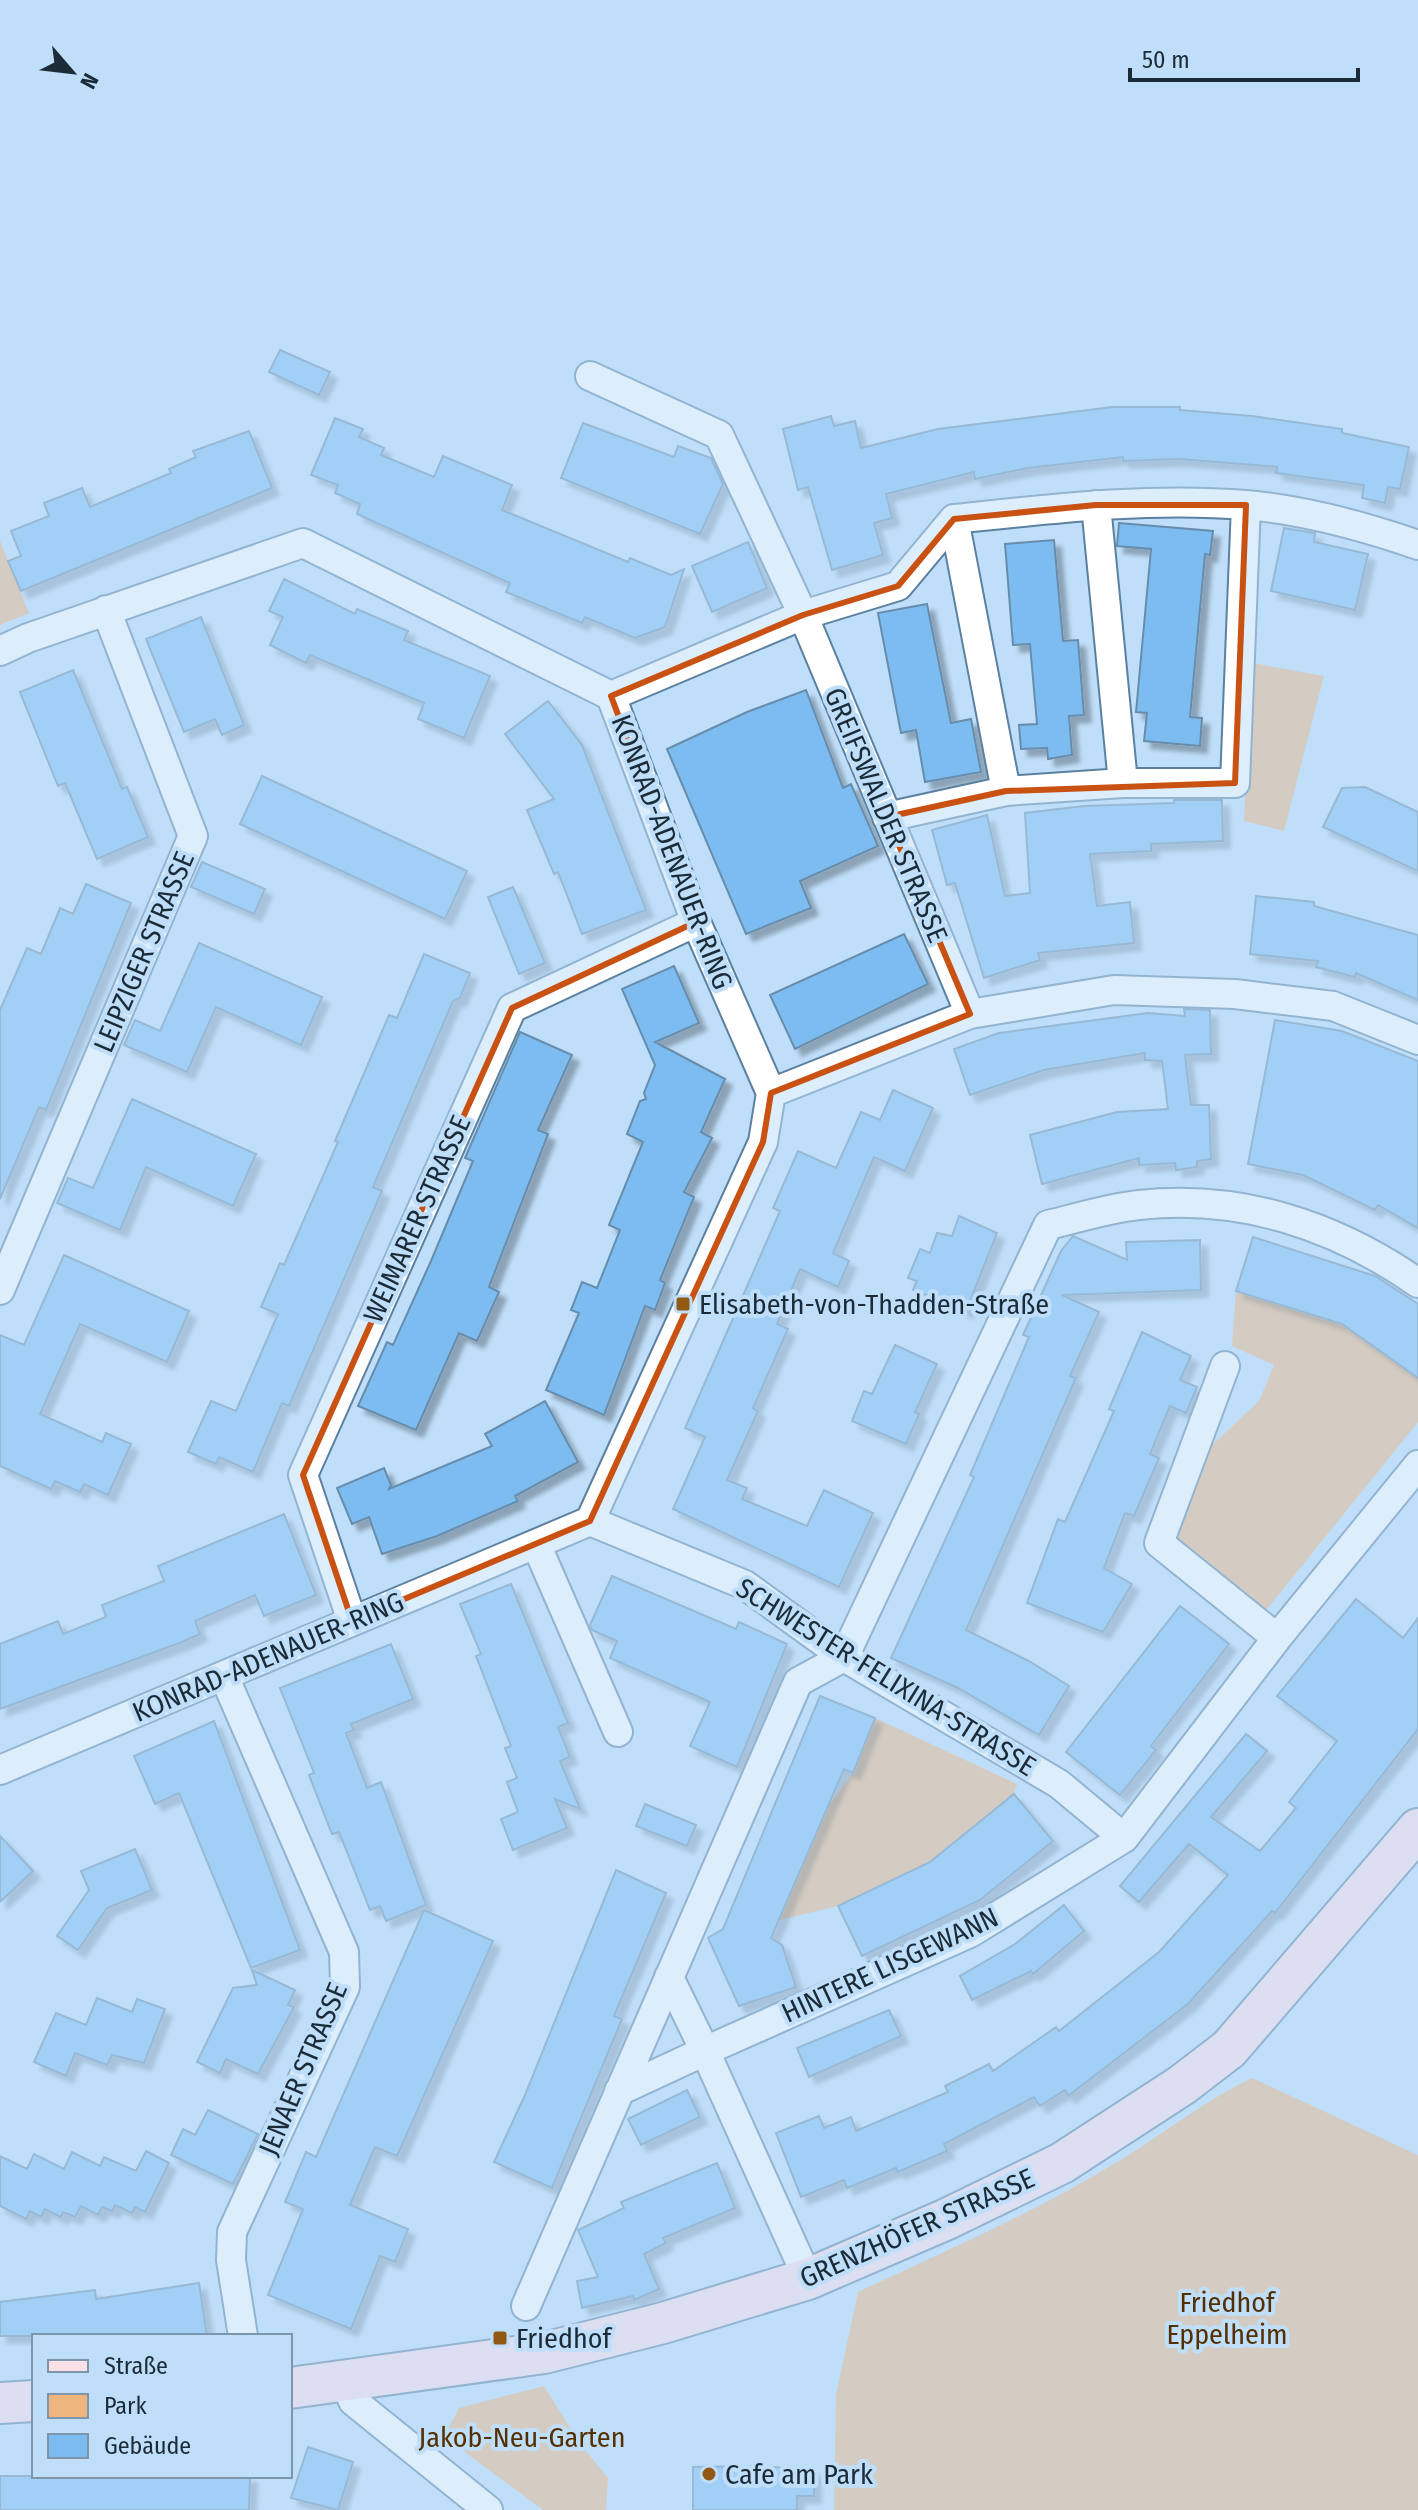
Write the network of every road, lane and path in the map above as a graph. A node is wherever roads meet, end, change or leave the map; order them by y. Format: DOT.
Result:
graph roads {
  1 [pos="590,376"];
  2 [pos="1096,505"];
  3 [pos="1246,505"];
  4 [pos="954,519"];
  5 [pos="1418,545"];
  6 [pos="106,610"];
  7 [pos="803,615"];
  8 [pos="0,651"];
  9 [pos="611,696"];
  10 [pos="1123,783"];
  11 [pos="1006,791"];
  12 [pos="887,817"];
  13 [pos="696,922"];
  14 [pos="970,1014"];
  15 [pos="1418,1040"];
  16 [pos="771,1093"];
  17 [pos="1418,1283"];
  18 [pos="0,1290"];
  19 [pos="1225,1366"];
  20 [pos="1418,1465"];
  21 [pos="590,1521"];
  22 [pos="536,1544"];
  23 [pos="352,1621"];
  24 [pos="1277,1638"];
  25 [pos="844,1657"];
  26 [pos="224,1676"];
  27 [pos="618,1732"];
  28 [pos="0,1770"];
  29 [pos="1418,1829"];
  30 [pos="1124,1838"];
  31 [pos="669,1977"];
  32 [pos="705,2051"];
  33 [pos="619,2091"];
  34 [pos="808,2279"];
  35 [pos="526,2306"];
  36 [pos="243,2334"];
  37 [pos="345,2382"];
  38 [pos="292,2388"];
  39 [pos="32,2401"];
  40 [pos="0,2403"];
  41 [pos="488,2510"];
  1 -- 7 [label="street, GREIFSWALDER STRASSE"];
  2 -- 3 [label="street"];
  2 -- 4 [label="street"];
  2 -- 10 [label="street"];
  3 -- 5 [label="street"];
  3 -- 10 [label="street"];
  4 -- 7 [label="street"];
  4 -- 11 [label="street"];
  6 -- 8 [label="street, KONRAD-ADENAUER-RING"];
  6 -- 9 [label="street, KONRAD-ADENAUER-RING"];
  6 -- 18 [label="street, LEIPZIGER STRASSE"];
  7 -- 9 [label="street"];
  7 -- 12 [label="street, GREIFSWALDER STRASSE"];
  9 -- 13 [label="street, KONRAD-ADENAUER-RING"];
  10 -- 11 [label="street"];
  11 -- 12 [label="street"];
  12 -- 14 [label="street, GREIFSWALDER STRASSE"];
  13 -- 16 [label="street, KONRAD-ADENAUER-RING"];
  13 -- 23 [label="street, WEIMARER STRASSE"];
  14 -- 15 [label="street"];
  14 -- 16 [label="street"];
  16 -- 21 [label="street"];
  17 -- 25 [label="street"];
  19 -- 24 [label="street"];
  20 -- 24 [label="street, HINTERE LISGEWANN"];
  21 -- 22 [label="street, KONRAD-ADENAUER-RING"];
  21 -- 25 [label="street, SCHWESTER-FELIXINA-STRASSE"];
  22 -- 23 [label="street, KONRAD-ADENAUER-RING"];
  22 -- 27 [label="street"];
  23 -- 26 [label="street, KONRAD-ADENAUER-RING"];
  24 -- 30 [label="street, HINTERE LISGEWANN"];
  25 -- 30 [label="street, SCHWESTER-FELIXINA-STRASSE"];
  25 -- 31 [label="street"];
  26 -- 28 [label="street, KONRAD-ADENAUER-RING"];
  26 -- 36 [label="street, JENAER STRASSE"];
  29 -- 34 [label="street, GRENZHÖFER STRASSE"];
  30 -- 32 [label="street, HINTERE LISGEWANN"];
  31 -- 32 [label="street"];
  31 -- 33 [label="street"];
  32 -- 33 [label="street, HINTERE LISGEWANN"];
  32 -- 34 [label="street"];
  33 -- 35 [label="street"];
  34 -- 37 [label="street, GRENZHÖFER STRASSE"];
  37 -- 38 [label="street, GRENZHÖFER STRASSE"];
  37 -- 41 [label="street"];
  39 -- 40 [label="street"];
}
